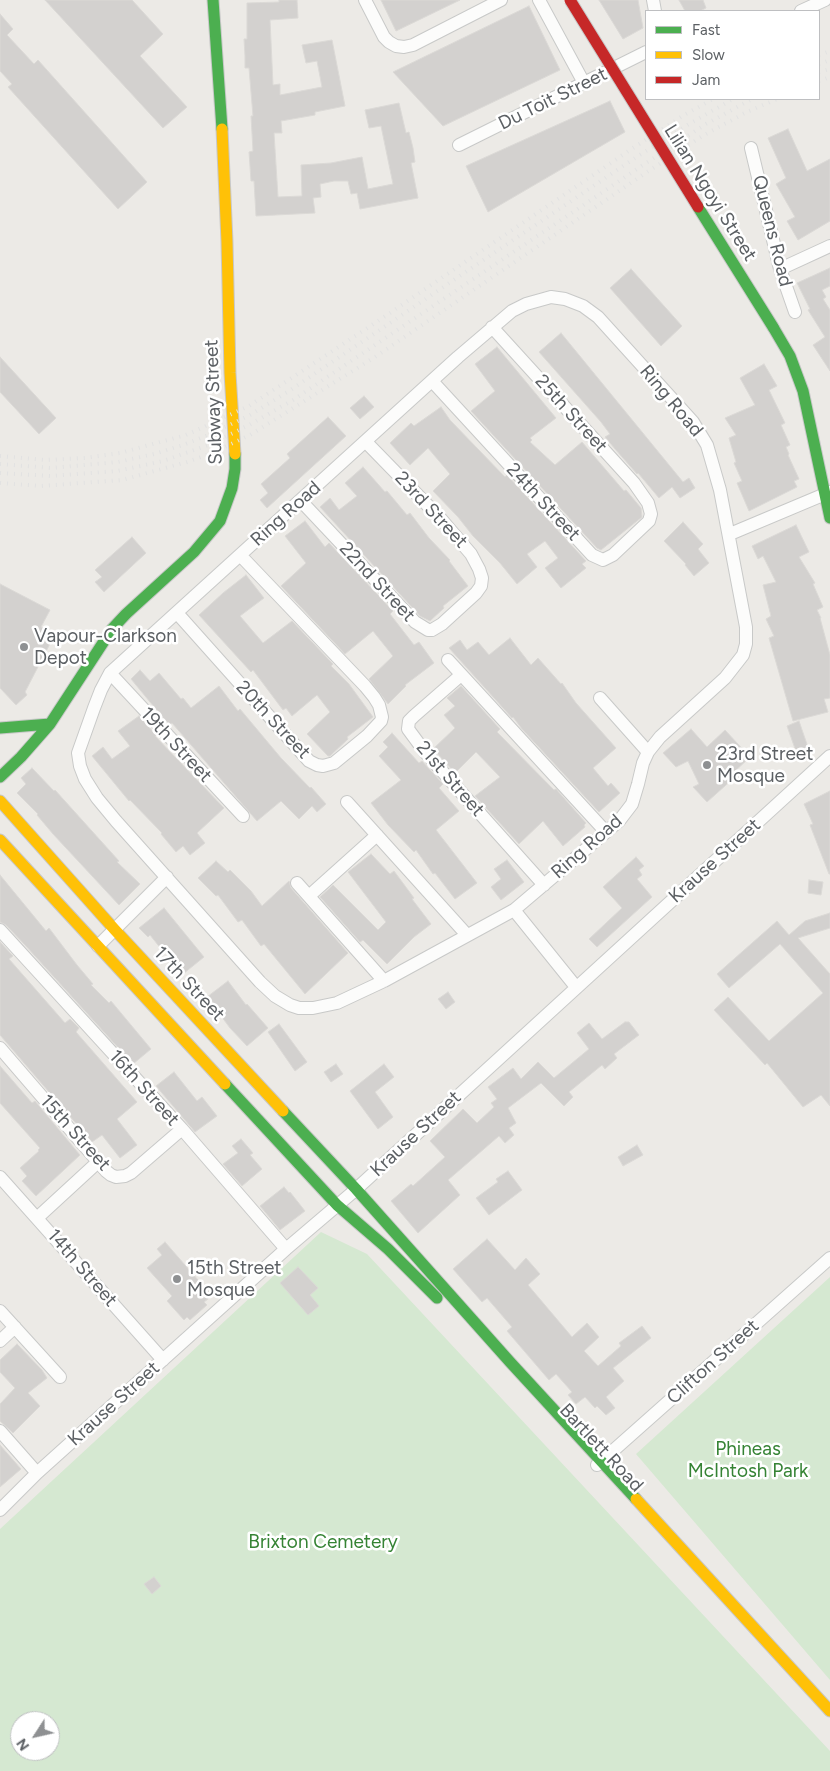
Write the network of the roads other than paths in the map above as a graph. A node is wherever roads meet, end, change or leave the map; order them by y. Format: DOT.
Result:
graph roads {
  1 [pos="213,0"];
  2 [pos="365,0"];
  3 [pos="501,0"];
  4 [pos="539,0"];
  5 [pos="570,0"];
  6 [pos="825,0"];
  7 [pos="803,10"];
  8 [pos="645,53"];
  9 [pos="584,82"];
  10 [pos="459,145"];
  11 [pos="751,148"];
  12 [pos="830,246"];
  13 [pos="780,269"];
  14 [pos="796,312"];
  15 [pos="492,327"];
  16 [pos="432,381"];
  17 [pos="366,442"];
  18 [pos="828,496"];
  19 [pos="301,501"];
  20 [pos="648,503"];
  21 [pos="830,518"];
  22 [pos="730,534"];
  23 [pos="240,555"];
  24 [pos="481,586"];
  25 [pos="177,613"];
  26 [pos="448,660"];
  27 [pos="110,674"];
  28 [pos="461,675"];
  29 [pos="600,698"];
  30 [pos="50,724"];
  31 [pos="0,728"];
  32 [pos="648,752"];
  33 [pos="830,756"];
  34 [pos="0,777"];
  35 [pos="0,801"];
  36 [pos="347,802"];
  37 [pos="243,816"];
  38 [pos="606,832"];
  39 [pos="377,835"];
  40 [pos="0,840"];
  41 [pos="167,877"];
  42 [pos="297,883"];
  43 [pos="544,885"];
  44 [pos="308,896"];
  45 [pos="514,910"];
  46 [pos="0,930"];
  47 [pos="115,930"];
  48 [pos="467,935"];
  49 [pos="98,946"];
  50 [pos="384,981"];
  51 [pos="576,988"];
  52 [pos="0,1048"];
  53 [pos="182,1129"];
  54 [pos="98,1161"];
  55 [pos="0,1177"];
  56 [pos="356,1189"];
  57 [pos="337,1205"];
  58 [pos="37,1218"];
  59 [pos="286,1249"];
  60 [pos="830,1258"];
  61 [pos="0,1310"];
  62 [pos="15,1327"];
  63 [pos="0,1340"];
  64 [pos="163,1360"];
  65 [pos="60,1376"];
  66 [pos="0,1431"];
  67 [pos="598,1464"];
  68 [pos="37,1473"];
  69 [pos="0,1510"];
  70 [pos="830,1711"];
  71 [pos="830,1724"];
  1 -- 30 [label="main road, Subway Street"];
  2 -- 3 [label="street"];
  4 -- 9 [label="street"];
  5 -- 18 [label="main road, Lilian Ngoyi Street, bridge"];
  6 -- 7 [label="street"];
  8 -- 9 [label="street, Du Toit Street"];
  9 -- 10 [label="street, Du Toit Street"];
  11 -- 13 [label="street, Queens Road"];
  12 -- 13 [label="street"];
  13 -- 14 [label="street, Queens Road"];
  15 -- 16 [label="street, Ring Road"];
  15 -- 20 [label="street, 25th Street"];
  15 -- 22 [label="street, Ring Road"];
  16 -- 17 [label="street, Ring Road"];
  16 -- 20 [label="street, 24th Street"];
  17 -- 19 [label="street, Ring Road"];
  17 -- 24 [label="street, 23rd Street"];
  18 -- 21 [label="main road"];
  18 -- 22 [label="street"];
  19 -- 23 [label="street, Ring Road"];
  19 -- 24 [label="street, 22nd Street"];
  22 -- 32 [label="street, Ring Road"];
  23 -- 25 [label="street, Ring Road"];
  23 -- 25 [label="street, 20th Street"];
  25 -- 27 [label="street, Ring Road"];
  26 -- 28 [label="street"];
  27 -- 37 [label="street, 19th Street"];
  27 -- 41 [label="street, Ring Road"];
  28 -- 38 [label="street"];
  28 -- 43 [label="street, 21st Street"];
  29 -- 32 [label="street"];
  30 -- 31 [label="main road"];
  30 -- 34 [label="main road, Subway Street"];
  32 -- 38 [label="street, Ring Road"];
  33 -- 51 [label="street, Krause Street"];
  35 -- 47 [label="main road, 17th Street"];
  36 -- 39 [label="street"];
  38 -- 43 [label="street, Ring Road"];
  39 -- 44 [label="street"];
  39 -- 48 [label="street"];
  40 -- 49 [label="main road"];
  41 -- 47 [label="street"];
  41 -- 50 [label="street, Ring Road"];
  42 -- 44 [label="street"];
  43 -- 45 [label="street, Ring Road"];
  44 -- 50 [label="street"];
  45 -- 48 [label="street, Ring Road"];
  45 -- 51 [label="street"];
  46 -- 53 [label="street, 16th Street"];
  47 -- 49 [label="street"];
  47 -- 56 [label="main road, 17th Street"];
  48 -- 50 [label="street, Ring Road"];
  49 -- 57 [label="main road"];
  51 -- 56 [label="street, Krause Street"];
  52 -- 54 [label="street, 15th Street"];
  53 -- 54 [label="street, 15th Street"];
  53 -- 59 [label="street, 16th Street"];
  54 -- 58 [label="street"];
  55 -- 58 [label="street, 14th Street"];
  56 -- 57 [label="street, Krause Street"];
  56 -- 67 [label="main road, Bartlett Road"];
  57 -- 59 [label="street, Krause Street"];
  57 -- 67 [label="main road, Bartlett Road"];
  58 -- 64 [label="street, 14th Street"];
  59 -- 64 [label="street, Krause Street"];
  60 -- 67 [label="street, Clifton Street"];
  61 -- 62 [label="street"];
  62 -- 63 [label="street"];
  62 -- 65 [label="street"];
  64 -- 68 [label="street, Krause Street"];
  66 -- 68 [label="street"];
  67 -- 70 [label="main road, Bartlett Road"];
  67 -- 71 [label="main road, Bartlett Road"];
  68 -- 69 [label="street, Krause Street"];
}
